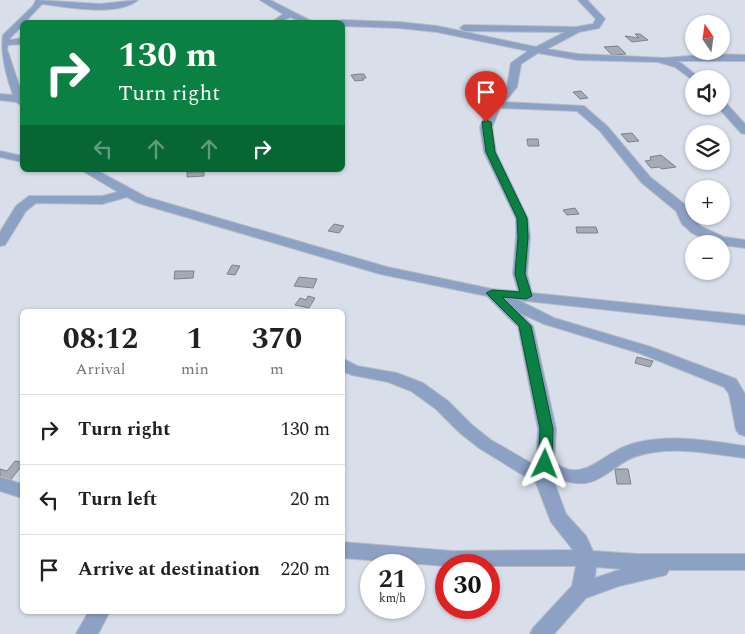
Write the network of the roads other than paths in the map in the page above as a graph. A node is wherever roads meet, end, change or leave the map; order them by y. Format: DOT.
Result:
graph roads {
  1 [pos="134,0"];
  2 [pos="264,0"];
  3 [pos="582,0"];
  4 [pos="39,1"];
  5 [pos="289,14"];
  6 [pos="22,20"];
  7 [pos="279,20"];
  8 [pos="304,20"];
  9 [pos="20,22"];
  10 [pos="345,23"];
  11 [pos="437,29"];
  12 [pos="576,30"];
  13 [pos="4,39"];
  14 [pos="20,41"];
  15 [pos="540,50"];
  16 [pos="745,58"];
  17 [pos="659,59"];
  18 [pos="685,70"];
  19 [pos="0,97"];
  20 [pos="20,98"];
  21 [pos="20,101"];
  22 [pos="498,105"];
  23 [pos="730,114"];
  24 [pos="745,131"];
  25 [pos="0,154"];
  26 [pos="20,159"];
  27 [pos="91,172"];
  28 [pos="128,193"];
  29 [pos="0,242"];
  30 [pos="745,244"];
  31 [pos="492,293"];
  32 [pos="526,296"];
  33 [pos="745,320"];
  34 [pos="345,365"];
  35 [pos="745,430"];
  36 [pos="745,452"];
  37 [pos="544,472"];
  38 [pos="0,484"];
  39 [pos="20,490"];
  40 [pos="345,550"];
  41 [pos="586,558"];
  42 [pos="745,562"];
  43 [pos="684,563"];
  44 [pos="579,592"];
  45 [pos="98,614"];
  46 [pos="88,634"];
  47 [pos="541,634"];
  1 -- 4 [label="street"];
  2 -- 5 [label="street"];
  3 -- 12 [label="street"];
  4 -- 6 [label="street"];
  5 -- 7 [label="street"];
  5 -- 8 [label="street"];
  9 -- 13 [label="street"];
  10 -- 11 [label="street"];
  11 -- 12 [label="street"];
  11 -- 15 [label="street"];
  12 -- 15 [label="street"];
  13 -- 14 [label="street"];
  13 -- 20 [label="street"];
  15 -- 17 [label="street"];
  15 -- 22 [label="street"];
  16 -- 17 [label="street"];
  17 -- 18 [label="street"];
  19 -- 21 [label="street"];
  22 -- 30 [label="street"];
  22 -- 32 [label="street"];
  23 -- 24 [label="street"];
  25 -- 26 [label="street"];
  27 -- 28 [label="street"];
  28 -- 29 [label="street"];
  28 -- 31 [label="street"];
  31 -- 32 [label="street"];
  31 -- 35 [label="street"];
  31 -- 37 [label="street"];
  32 -- 33 [label="street"];
  34 -- 37 [label="street"];
  36 -- 37 [label="street"];
  37 -- 41 [label="street"];
  38 -- 39 [label="street"];
  40 -- 41 [label="street"];
  41 -- 43 [label="street"];
  41 -- 44 [label="street"];
  42 -- 43 [label="street"];
  43 -- 44 [label="street"];
  44 -- 47 [label="street"];
  45 -- 46 [label="street"];
}
